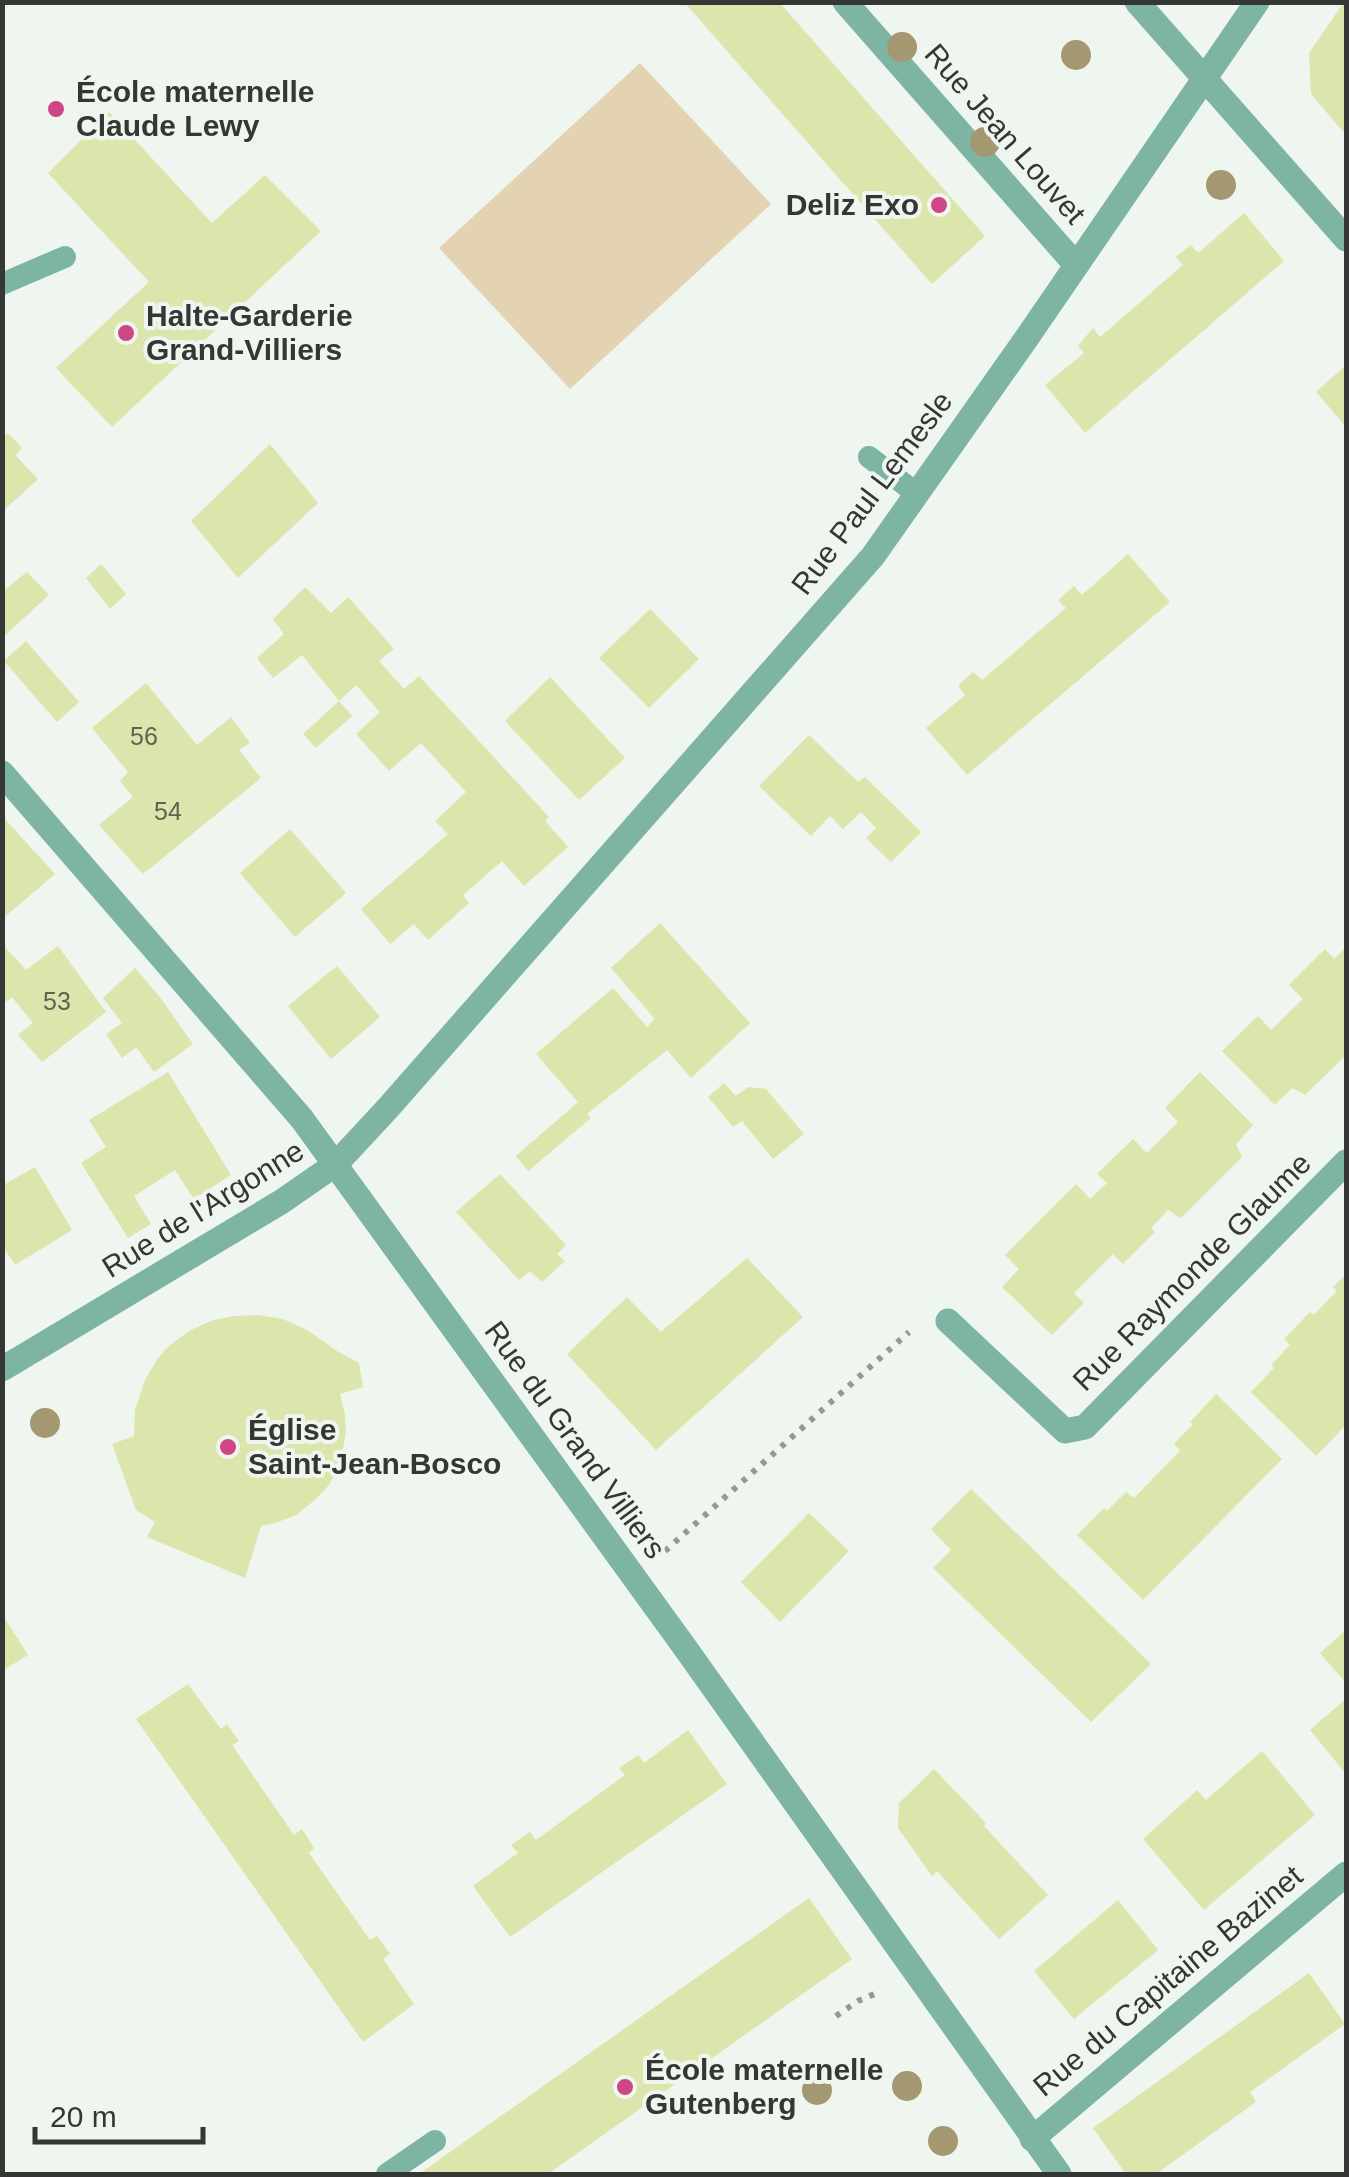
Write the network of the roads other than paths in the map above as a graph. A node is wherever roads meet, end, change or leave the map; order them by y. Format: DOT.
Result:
graph roads {
  1 [pos="845,2"];
  2 [pos="1137,2"];
  3 [pos="1256,2"];
  4 [pos="1204,78"];
  5 [pos="1346,240"];
  6 [pos="65,257"];
  7 [pos="1076,265"];
  8 [pos="2,284"];
  9 [pos="869,457"];
  10 [pos="917,494"];
  11 [pos="2,772"];
  12 [pos="414,1077"];
  13 [pos="1346,1162"];
  14 [pos="336,1164"];
  15 [pos="948,1321"];
  16 [pos="2,1369"];
  17 [pos="1346,1874"];
  18 [pos="1032,2139"];
  19 [pos="435,2141"];
  20 [pos="387,2174"];
  21 [pos="1059,2174"];
  1 -- 7 [label="street, Rue Jean Louvet"];
  2 -- 4 [label="street"];
  3 -- 4 [label="street, Rue Paul Lemesle"];
  4 -- 5 [label="street"];
  4 -- 7 [label="street, Rue Paul Lemesle"];
  6 -- 8 [label="lane"];
  7 -- 10 [label="street, Rue Paul Lemesle"];
  9 -- 10 [label="lane"];
  10 -- 12 [label="street, Rue Paul Lemesle"];
  11 -- 14 [label="street, Rue du Grand Villiers"];
  12 -- 14 [label="street, Rue de l'Argonne"];
  13 -- 15 [label="street, Rue Raymonde Glaume"];
  14 -- 16 [label="street, Rue de l'Argonne"];
  14 -- 18 [label="street, Rue du Grand Villiers"];
  17 -- 18 [label="street, Rue du Capitaine Bazinet"];
  18 -- 21 [label="street, Rue du Grand Villiers"];
  19 -- 20 [label="lane"];
}
